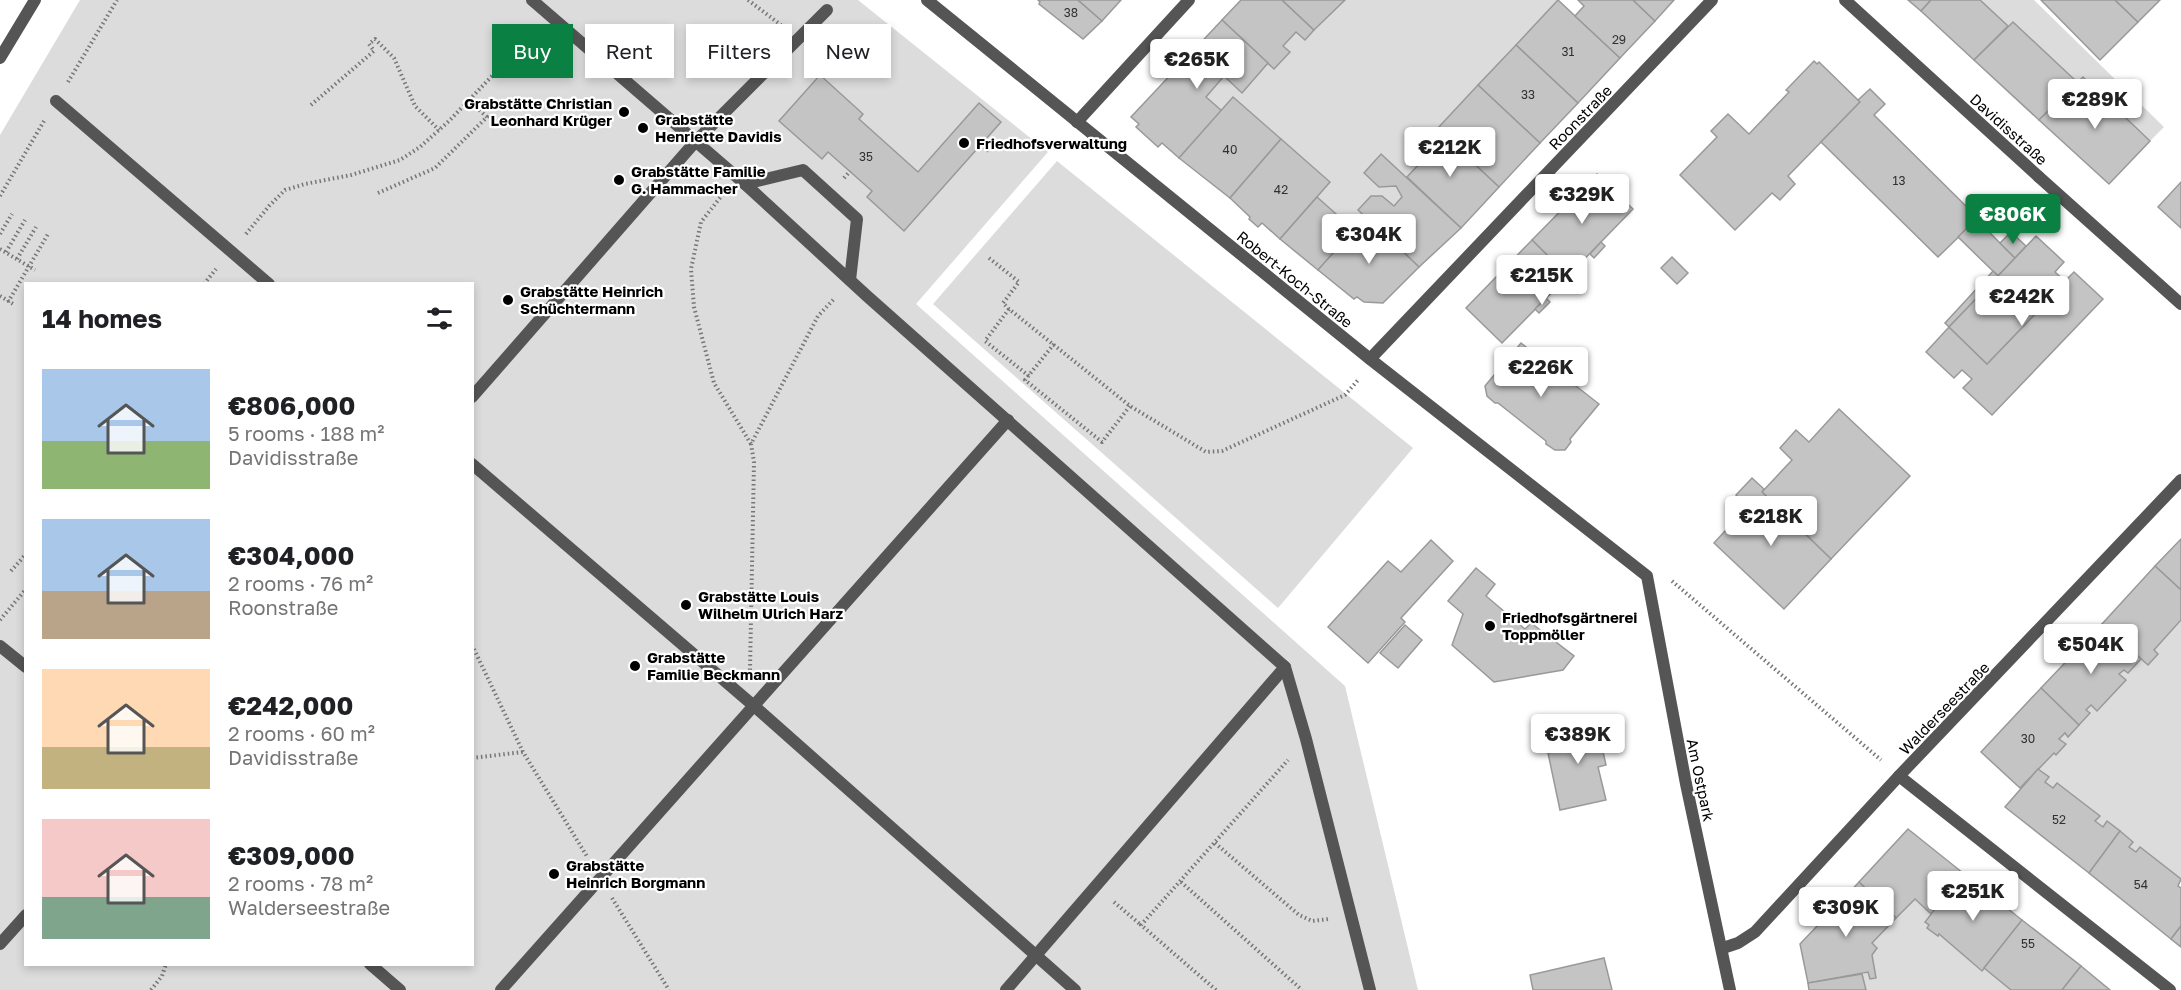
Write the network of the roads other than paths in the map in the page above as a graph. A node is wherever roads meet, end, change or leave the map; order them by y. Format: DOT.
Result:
graph roads {
  1 [pos="35,0"];
  2 [pos="532,0"];
  3 [pos="927,0"];
  4 [pos="1189,0"];
  5 [pos="1712,0"];
  6 [pos="1845,0"];
  7 [pos="827,10"];
  8 [pos="0,58"];
  9 [pos="56,101"];
  10 [pos="1077,122"];
  11 [pos="695,142"];
  12 [pos="746,184"];
  13 [pos="850,280"];
  14 [pos="267,282"];
  15 [pos="2181,304"];
  16 [pos="1370,359"];
  17 [pos="474,395"];
  18 [pos="1008,420"];
  19 [pos="474,466"];
  20 [pos="2181,480"];
  21 [pos="1647,576"];
  22 [pos="0,645"];
  23 [pos="24,665"];
  24 [pos="1285,667"];
  25 [pos="754,706"];
  26 [pos="1899,777"];
  27 [pos="24,917"];
  28 [pos="0,944"];
  29 [pos="1723,948"];
  30 [pos="1037,956"];
  31 [pos="372,966"];
  32 [pos="1071,989"];
  33 [pos="400,990"];
  34 [pos="501,990"];
  35 [pos="1006,990"];
  36 [pos="1370,990"];
  37 [pos="1730,990"];
  38 [pos="2170,990"];
  1 -- 8 [label="street"];
  2 -- 11 [label="street"];
  3 -- 10 [label="street, Robert-Koch-Straße"];
  4 -- 10 [label="street"];
  5 -- 16 [label="street, Roonstraße"];
  6 -- 15 [label="street, Davidisstraße"];
  7 -- 11 [label="street"];
  9 -- 14 [label="street"];
  10 -- 16 [label="street, Robert-Koch-Straße"];
  11 -- 12 [label="street"];
  11 -- 17 [label="street"];
  12 -- 13 [label="street"];
  12 -- 13 [label="street"];
  13 -- 18 [label="street"];
  16 -- 21 [label="street, Robert-Koch-Straße"];
  18 -- 24 [label="street"];
  18 -- 25 [label="street"];
  19 -- 25 [label="street"];
  20 -- 26 [label="street, Walderseestraße"];
  21 -- 29 [label="street, Am Ostpark"];
  22 -- 23 [label="street"];
  24 -- 30 [label="street"];
  24 -- 36 [label="street"];
  25 -- 30 [label="street"];
  25 -- 34 [label="street"];
  26 -- 29 [label="street, Walderseestraße"];
  26 -- 38 [label="street"];
  27 -- 28 [label="street"];
  29 -- 37 [label="street, Am Ostpark"];
  30 -- 32 [label="street"];
  30 -- 35 [label="street"];
  31 -- 33 [label="street"];
}
